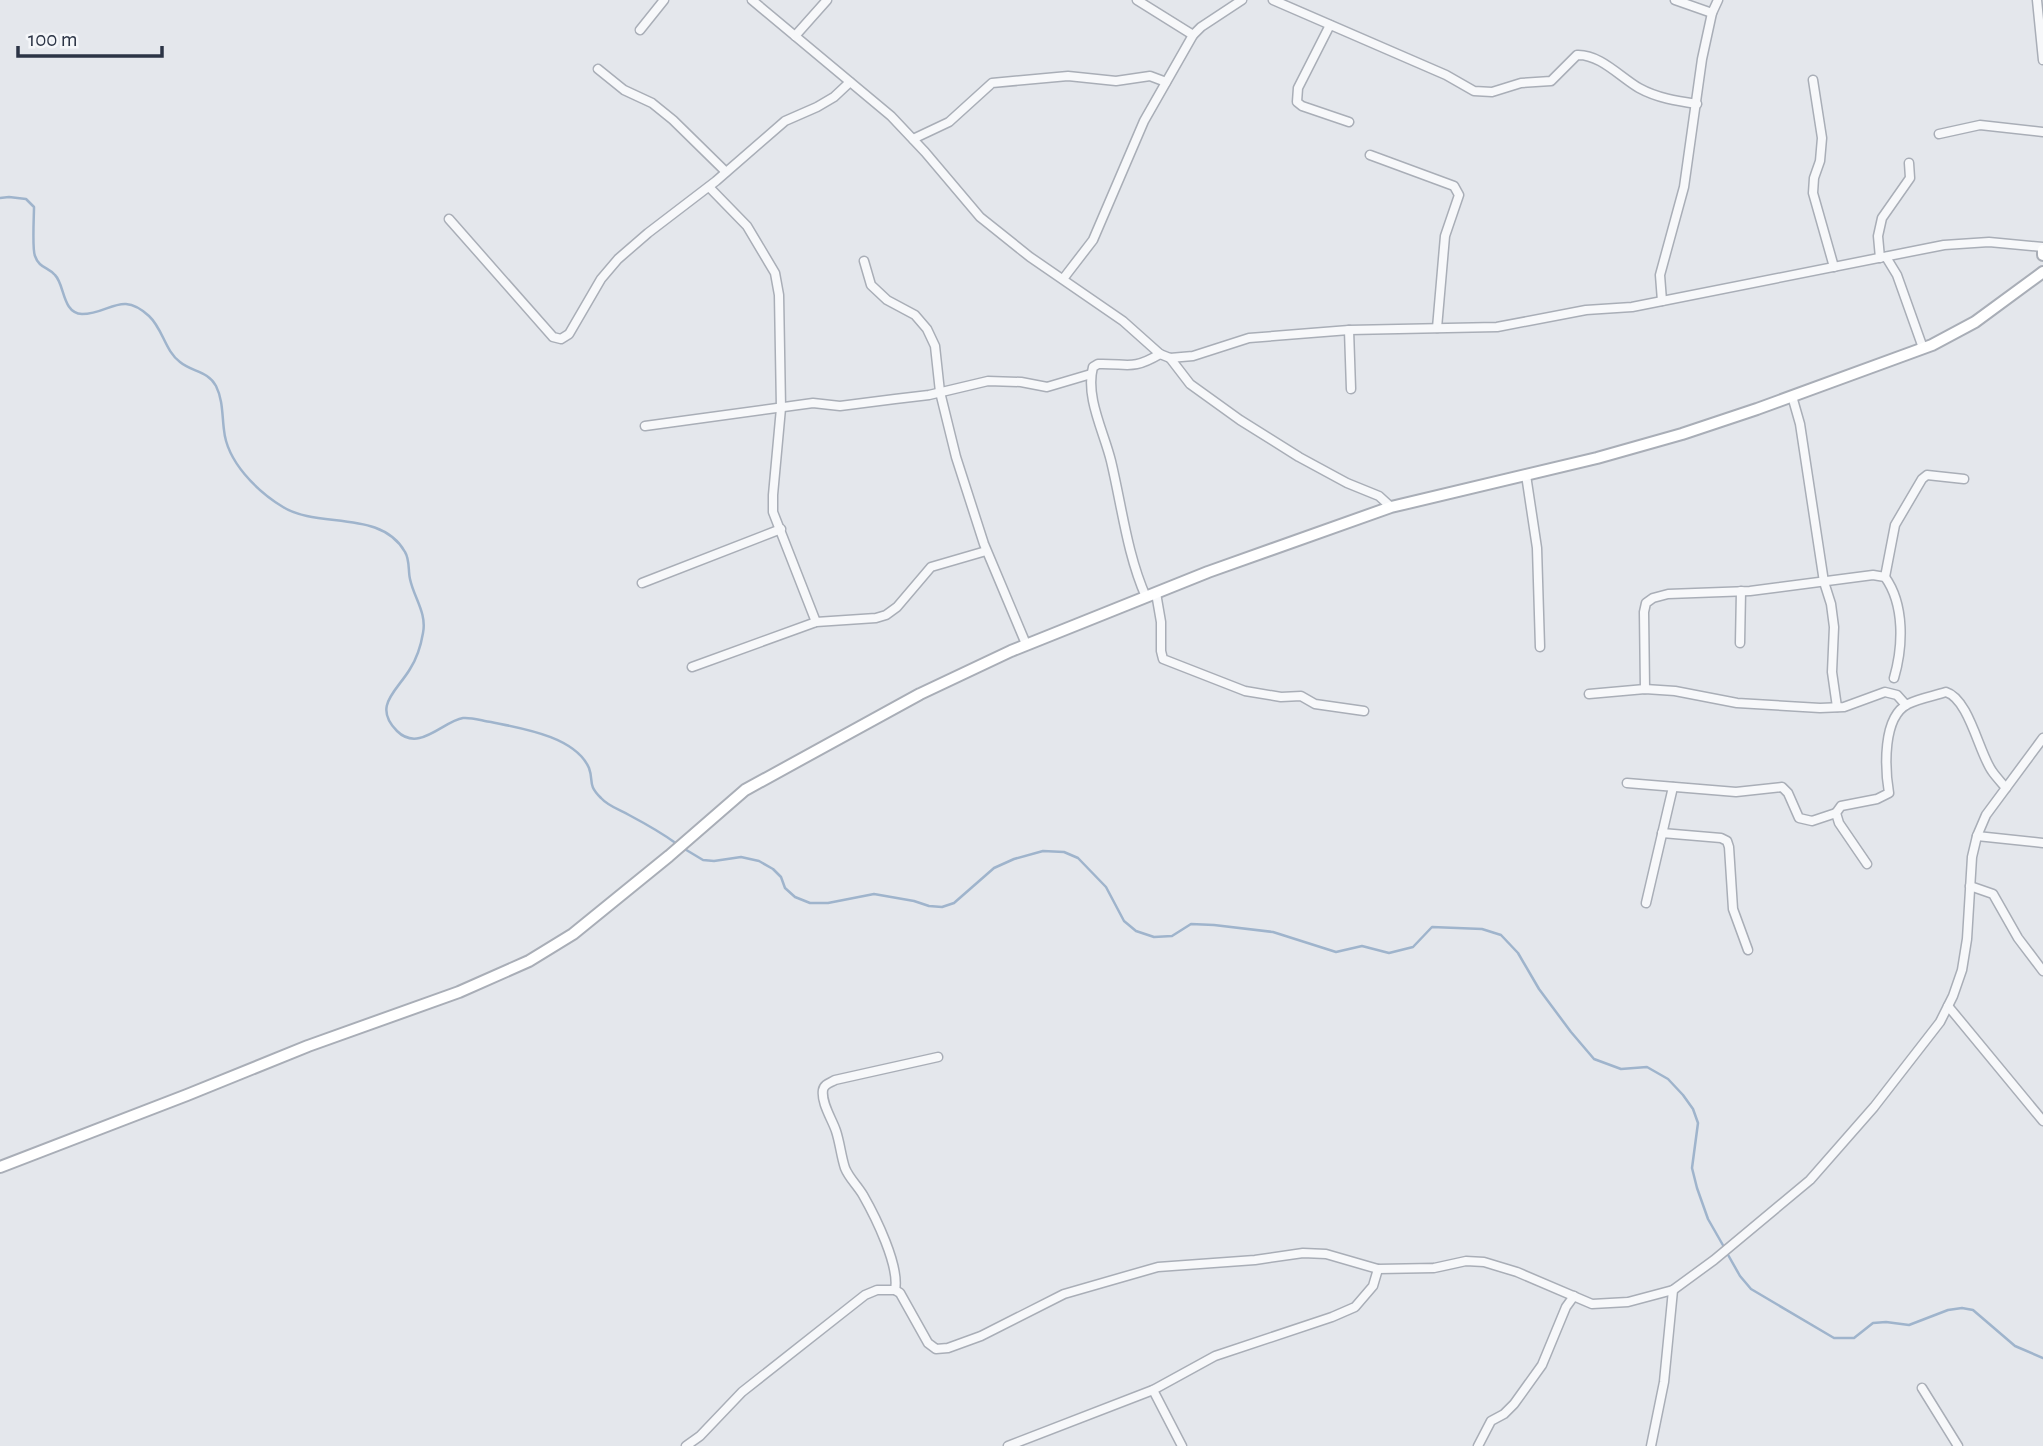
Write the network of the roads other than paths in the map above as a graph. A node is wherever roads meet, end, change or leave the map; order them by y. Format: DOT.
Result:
graph roads {
  1 [pos="664,0"];
  2 [pos="751,0"];
  3 [pos="827,0"];
  4 [pos="1137,0"];
  5 [pos="1242,0"];
  6 [pos="1273,0"];
  7 [pos="1675,0"];
  8 [pos="1718,0"];
  9 [pos="2037,0"];
  10 [pos="1712,13"];
  11 [pos="1330,25"];
  12 [pos="640,30"];
  13 [pos="1193,35"];
  14 [pos="795,36"];
  15 [pos="2043,60"];
  16 [pos="598,69"];
  17 [pos="1813,80"];
  18 [pos="850,82"];
  19 [pos="1166,82"];
  20 [pos="1697,104"];
  21 [pos="1349,122"];
  22 [pos="2043,132"];
  23 [pos="1939,134"];
  24 [pos="913,139"];
  25 [pos="1370,155"];
  26 [pos="1909,163"];
  27 [pos="726,172"];
  28 [pos="709,187"];
  29 [pos="449,219"];
  30 [pos="2043,251"];
  31 [pos="1883,258"];
  32 [pos="864,261"];
  33 [pos="1835,267"];
  34 [pos="2043,272"];
  35 [pos="1063,279"];
  36 [pos="1662,301"];
  37 [pos="1437,328"];
  38 [pos="1349,330"];
  39 [pos="1923,348"];
  40 [pos="1160,354"];
  41 [pos="1170,358"];
  42 [pos="1091,374"];
  43 [pos="1351,389"];
  44 [pos="940,393"];
  45 [pos="1792,396"];
  46 [pos="781,408"];
  47 [pos="645,426"];
  48 [pos="1526,475"];
  49 [pos="1964,479"];
  50 [pos="1391,507"];
  51 [pos="780,528"];
  52 [pos="986,551"];
  53 [pos="1885,577"];
  54 [pos="1824,582"];
  55 [pos="642,583"];
  56 [pos="1741,591"];
  57 [pos="1151,595"];
  58 [pos="816,622"];
  59 [pos="1741,643"];
  60 [pos="1026,644"];
  61 [pos="1540,647"];
  62 [pos="692,667"];
  63 [pos="1894,677"];
  64 [pos="1644,689"];
  65 [pos="1589,694"];
  66 [pos="1906,705"];
  67 [pos="1837,707"];
  68 [pos="1364,710"];
  69 [pos="2043,738"];
  70 [pos="1627,783"];
  71 [pos="1673,787"];
  72 [pos="2007,788"];
  73 [pos="1836,813"];
  74 [pos="1662,833"];
  75 [pos="1977,836"];
  76 [pos="2043,843"];
  77 [pos="1867,864"];
  78 [pos="1970,886"];
  79 [pos="1646,903"];
  80 [pos="1748,950"];
  81 [pos="2043,971"];
  82 [pos="1948,1006"];
  83 [pos="938,1057"];
  84 [pos="2043,1121"];
  85 [pos="0,1167"];
  86 [pos="1378,1269"];
  87 [pos="895,1290"];
  88 [pos="1673,1290"];
  89 [pos="1574,1296"];
  90 [pos="1922,1388"];
  91 [pos="1153,1390"];
  92 [pos="686,1446"];
  93 [pos="1007,1446"];
  94 [pos="1182,1446"];
  95 [pos="1478,1446"];
  96 [pos="1651,1446"];
  97 [pos="1958,1446"];
  1 -- 12 [label="street"];
  2 -- 14 [label="street"];
  3 -- 14 [label="street"];
  4 -- 13 [label="street"];
  5 -- 13 [label="street"];
  6 -- 11 [label="street"];
  7 -- 10 [label="street"];
  8 -- 10 [label="street"];
  9 -- 15 [label="street"];
  10 -- 20 [label="street"];
  11 -- 20 [label="street"];
  11 -- 21 [label="street"];
  13 -- 19 [label="street"];
  14 -- 18 [label="street"];
  16 -- 27 [label="street"];
  17 -- 33 [label="street"];
  18 -- 24 [label="street"];
  18 -- 27 [label="street"];
  19 -- 24 [label="street"];
  19 -- 35 [label="street"];
  20 -- 36 [label="street"];
  22 -- 23 [label="street"];
  24 -- 35 [label="street"];
  25 -- 37 [label="street"];
  26 -- 31 [label="street"];
  27 -- 28 [label="street"];
  28 -- 29 [label="street"];
  28 -- 46 [label="street"];
  30 -- 31 [label="street"];
  31 -- 33 [label="street"];
  31 -- 39 [label="street"];
  32 -- 44 [label="street"];
  33 -- 36 [label="street"];
  34 -- 39 [label="main road"];
  35 -- 40 [label="street"];
  36 -- 37 [label="street"];
  37 -- 38 [label="street"];
  38 -- 41 [label="street"];
  38 -- 43 [label="street"];
  39 -- 45 [label="main road"];
  40 -- 41 [label="street"];
  40 -- 42 [label="street"];
  41 -- 50 [label="street"];
  42 -- 44 [label="street"];
  42 -- 57 [label="street"];
  44 -- 46 [label="street"];
  44 -- 52 [label="street"];
  45 -- 48 [label="main road"];
  45 -- 54 [label="street"];
  46 -- 47 [label="street"];
  46 -- 51 [label="street"];
  48 -- 50 [label="main road"];
  48 -- 61 [label="street"];
  49 -- 53 [label="street"];
  50 -- 57 [label="main road"];
  51 -- 55 [label="street"];
  51 -- 58 [label="street"];
  52 -- 58 [label="street"];
  52 -- 60 [label="street"];
  53 -- 54 [label="street"];
  53 -- 63 [label="street"];
  54 -- 56 [label="street"];
  54 -- 67 [label="street"];
  56 -- 59 [label="street"];
  56 -- 64 [label="street"];
  57 -- 60 [label="main road"];
  57 -- 68 [label="street"];
  58 -- 62 [label="street"];
  60 -- 85 [label="main road"];
  64 -- 65 [label="street"];
  64 -- 67 [label="street"];
  66 -- 67 [label="street"];
  66 -- 72 [label="street"];
  66 -- 73 [label="street"];
  69 -- 72 [label="street"];
  70 -- 71 [label="street"];
  71 -- 73 [label="street"];
  71 -- 74 [label="street"];
  72 -- 75 [label="street"];
  73 -- 77 [label="street"];
  74 -- 79 [label="street"];
  74 -- 80 [label="street"];
  75 -- 76 [label="street"];
  75 -- 78 [label="street"];
  78 -- 81 [label="street"];
  78 -- 82 [label="street"];
  82 -- 84 [label="street"];
  82 -- 88 [label="street"];
  83 -- 87 [label="street"];
  86 -- 87 [label="street"];
  86 -- 89 [label="street"];
  86 -- 91 [label="street"];
  87 -- 92 [label="street"];
  88 -- 89 [label="street"];
  88 -- 96 [label="street"];
  89 -- 95 [label="street"];
  90 -- 97 [label="street"];
  91 -- 93 [label="street"];
  91 -- 94 [label="street"];
}
